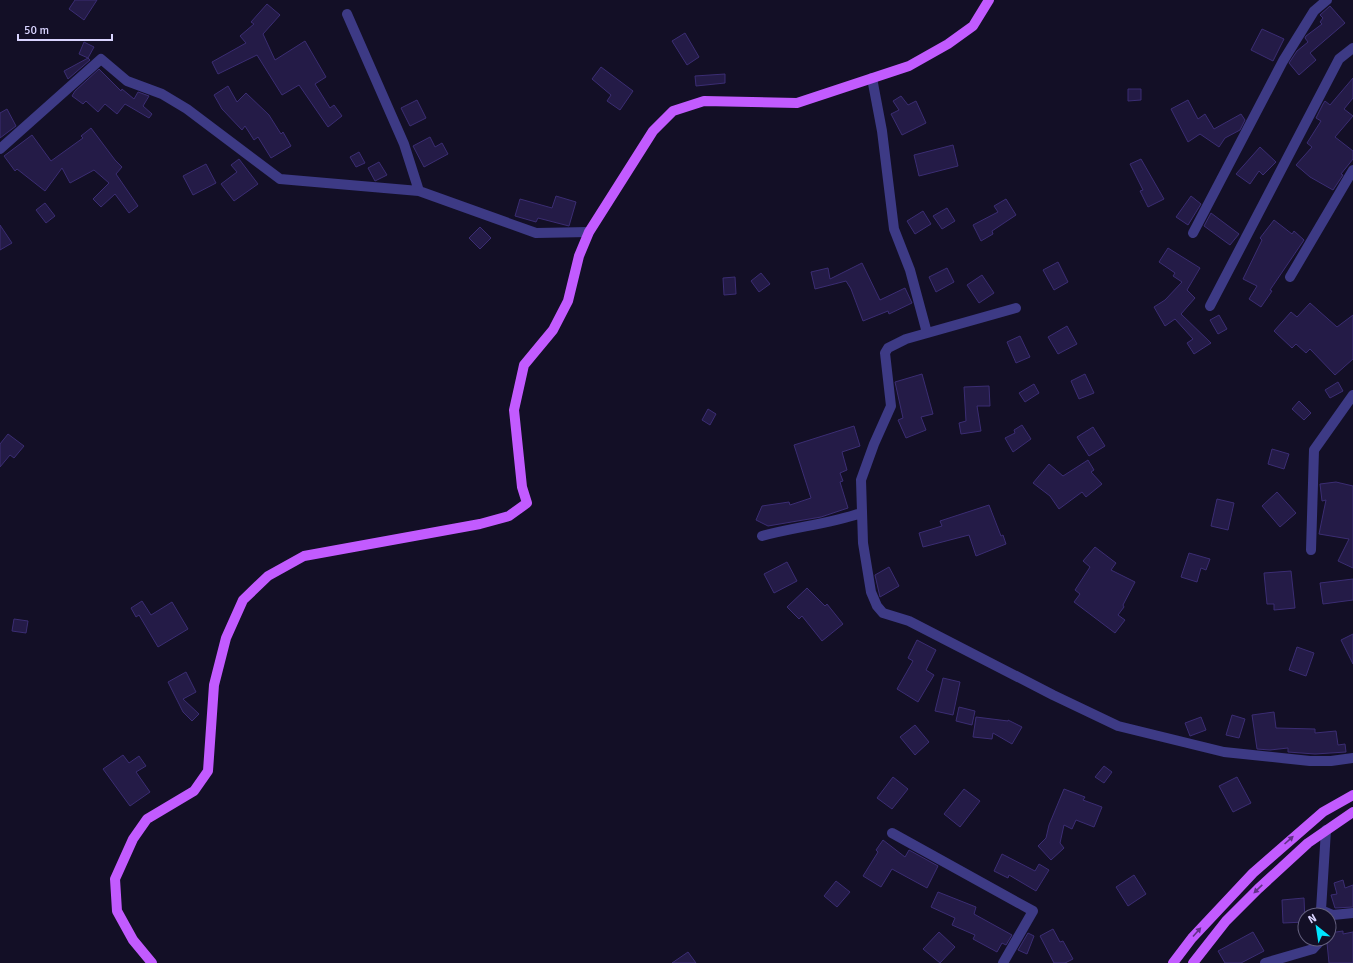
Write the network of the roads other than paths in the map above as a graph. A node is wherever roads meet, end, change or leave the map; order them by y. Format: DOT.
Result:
graph roads {
  1 [pos="989,0"];
  2 [pos="1327,0"];
  3 [pos="347,14"];
  4 [pos="1353,48"];
  5 [pos="872,78"];
  6 [pos="0,149"];
  7 [pos="1353,170"];
  8 [pos="419,190"];
  9 [pos="589,232"];
  10 [pos="1193,233"];
  11 [pos="1290,278"];
  12 [pos="1210,306"];
  13 [pos="1016,308"];
  14 [pos="927,333"];
  15 [pos="1353,395"];
  16 [pos="861,513"];
  17 [pos="762,536"];
  18 [pos="1310,550"];
  19 [pos="1353,758"];
  20 [pos="1353,794"];
  21 [pos="1353,812"];
  22 [pos="1326,830"];
  23 [pos="892,833"];
  24 [pos="1321,907"];
  25 [pos="1353,913"];
  26 [pos="1337,915"];
  27 [pos="1315,947"];
  28 [pos="152,963"];
  29 [pos="1003,963"];
  30 [pos="1174,963"];
  31 [pos="1193,963"];
  32 [pos="1265,963"];
  1 -- 5 [label="main road"];
  2 -- 10 [label="street"];
  3 -- 8 [label="street"];
  4 -- 12 [label="street"];
  5 -- 9 [label="main road"];
  5 -- 14 [label="street"];
  6 -- 8 [label="street"];
  7 -- 11 [label="street"];
  8 -- 9 [label="street"];
  9 -- 28 [label="main road"];
  13 -- 14 [label="street"];
  14 -- 16 [label="street"];
  15 -- 18 [label="street"];
  16 -- 17 [label="street"];
  16 -- 19 [label="street"];
  30 -- 20 [label="main road, one-way"];
  21 -- 22 [label="main road"];
  22 -- 24 [label="street"];
  22 -- 31 [label="main road, one-way"];
  23 -- 29 [label="street"];
  25 -- 26 [label="street"];
  27 -- 32 [label="street"];
}
